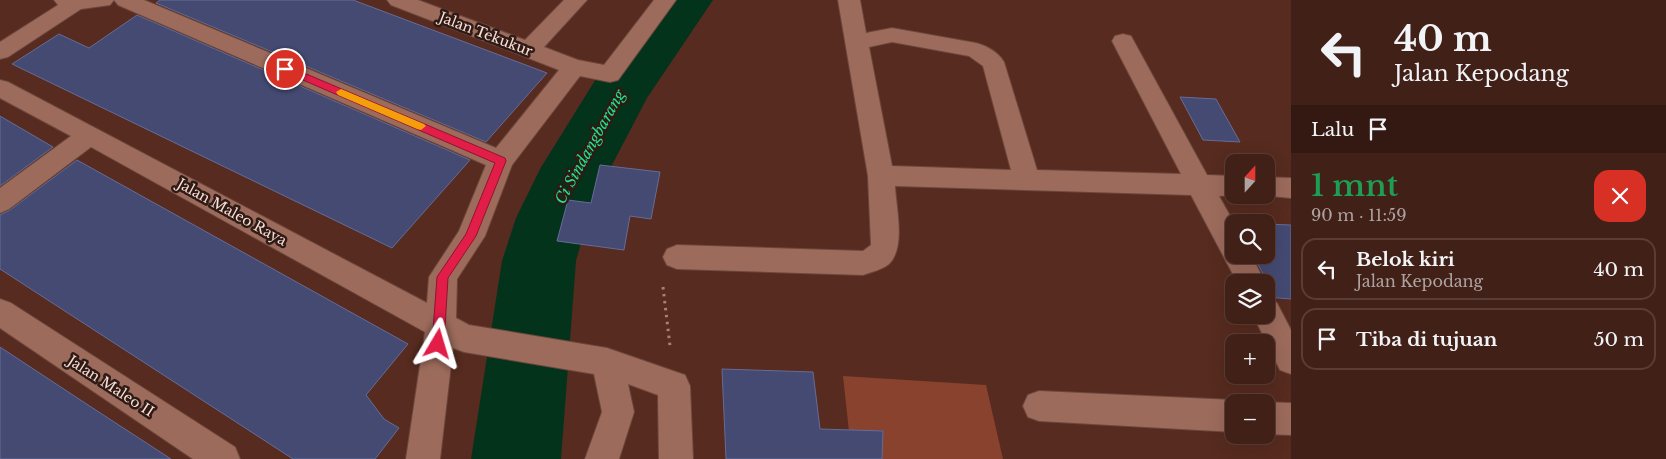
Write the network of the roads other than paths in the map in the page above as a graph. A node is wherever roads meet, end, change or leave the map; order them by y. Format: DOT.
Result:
graph roads {
  1 [pos="50,0"];
  2 [pos="103,0"];
  3 [pos="125,0"];
  4 [pos="181,0"];
  5 [pos="398,0"];
  6 [pos="576,0"];
  7 [pos="665,0"];
  8 [pos="849,0"];
  9 [pos="71,2"];
  10 [pos="428,5"];
  11 [pos="160,15"];
  12 [pos="0,33"];
  13 [pos="1123,41"];
  14 [pos="856,42"];
  15 [pos="528,50"];
  16 [pos="0,52"];
  17 [pos="574,67"];
  18 [pos="0,88"];
  19 [pos="90,135"];
  20 [pos="501,161"];
  21 [pos="882,176"];
  22 [pos="1027,180"];
  23 [pos="1200,185"];
  24 [pos="1225,186"];
  25 [pos="1275,187"];
  26 [pos="1291,188"];
  27 [pos="0,202"];
  28 [pos="1225,233"];
  29 [pos="677,257"];
  30 [pos="0,312"];
  31 [pos="1272,324"];
  32 [pos="452,332"];
  33 [pos="594,360"];
  34 [pos="1291,360"];
  35 [pos="1039,406"];
  36 [pos="1225,416"];
  37 [pos="1275,418"];
  38 [pos="1291,419"];
  39 [pos="223,459"];
  40 [pos="423,459"];
  41 [pos="602,459"];
  42 [pos="676,459"];
  1 -- 12 [label="street"];
  2 -- 9 [label="street"];
  3 -- 11 [label="street"];
  4 -- 11 [label="street"];
  5 -- 10 [label="street, Jalan Tekukur"];
  6 -- 15 [label="street"];
  7 -- 17 [label="street, Jalan Tekukur"];
  8 -- 14 [label="street"];
  9 -- 16 [label="street"];
  10 -- 15 [label="street, Jalan Tekukur"];
  11 -- 20 [label="street"];
  13 -- 23 [label="street"];
  14 -- 21 [label="street"];
  14 -- 22 [label="street"];
  15 -- 17 [label="street, Jalan Tekukur"];
  17 -- 20 [label="street"];
  18 -- 19 [label="street, Jalan Maleo Raya"];
  19 -- 27 [label="street"];
  19 -- 32 [label="street, Jalan Maleo Raya"];
  20 -- 32 [label="street"];
  21 -- 22 [label="street"];
  21 -- 29 [label="street"];
  22 -- 23 [label="street"];
  23 -- 24 [label="street"];
  23 -- 28 [label="street"];
  25 -- 26 [label="street"];
  30 -- 39 [label="street, Jalan Maleo II"];
  31 -- 34 [label="street"];
  32 -- 33 [label="street, Jalan Maleo Raya"];
  32 -- 40 [label="street"];
  33 -- 41 [label="street"];
  33 -- 42 [label="street, Jalan Maleo Raya"];
  35 -- 36 [label="street"];
  37 -- 38 [label="street"];
}
